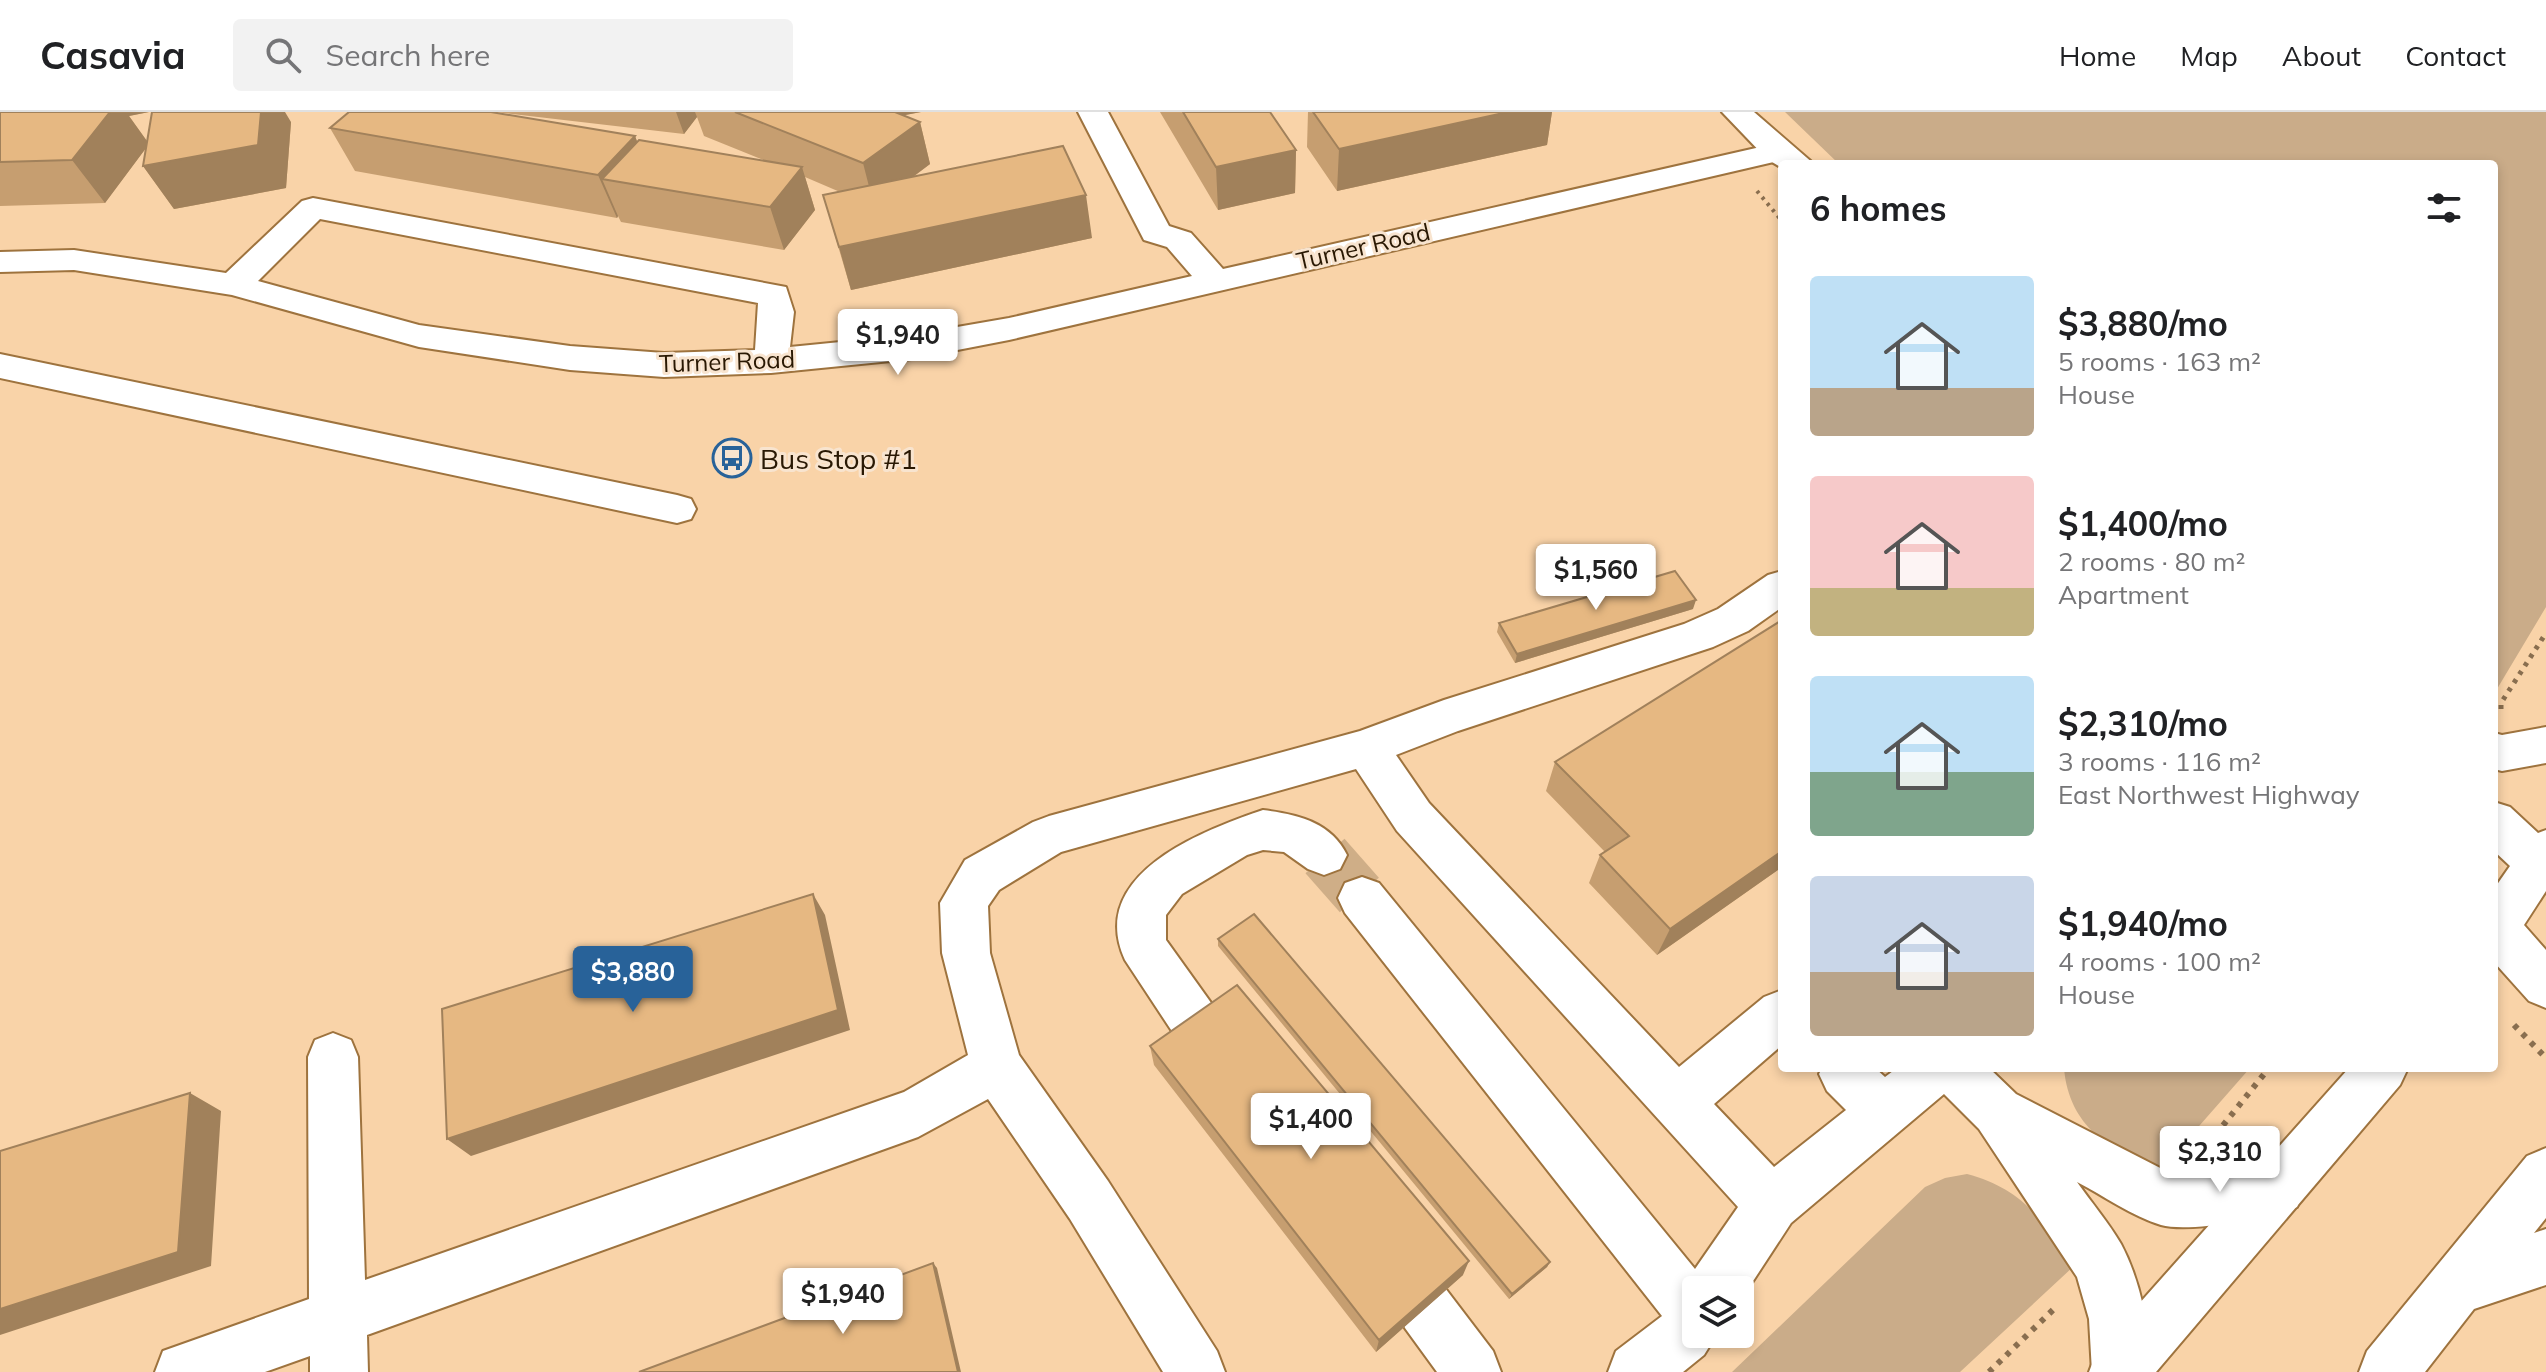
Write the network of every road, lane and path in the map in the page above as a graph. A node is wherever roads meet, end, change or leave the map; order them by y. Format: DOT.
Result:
graph roads {
  1 [pos="1093,112"];
  2 [pos="1737,112"];
  3 [pos="1787,160"];
  4 [pos="1778,162"];
  5 [pos="1156,233"];
  6 [pos="0,262"];
  7 [pos="1214,280"];
  8 [pos="234,285"];
  9 [pos="1148,298"];
  10 [pos="771,361"];
  11 [pos="0,366"];
  12 [pos="677,509"];
  13 [pos="1778,589"];
  14 [pos="2546,745"];
  15 [pos="1366,748"];
  16 [pos="2498,752"];
  17 [pos="1213,791"];
  18 [pos="2498,824"];
  19 [pos="1263,830"];
  20 [pos="1324,855"];
  21 [pos="2543,861"];
  22 [pos="1362,898"];
  23 [pos="2498,923"];
  24 [pos="2498,932"];
  25 [pos="2546,985"];
  26 [pos="2504,1015"];
  27 [pos="1778,1017"];
  28 [pos="1201,1031"];
  29 [pos="333,1057"];
  30 [pos="2546,1058"];
  31 [pos="996,1066"];
  32 [pos="1931,1072"];
  33 [pos="1957,1072"];
  34 [pos="2379,1072"];
  35 [pos="1845,1074"];
  36 [pos="1677,1102"];
  37 [pos="1884,1111"];
  38 [pos="1997,1111"];
  39 [pos="2546,1175"];
  40 [pos="2278,1188"];
  41 [pos="1772,1204"];
  42 [pos="2546,1257"];
  43 [pos="1723,1276"];
  44 [pos="2453,1288"];
  45 [pos="1682,1298"];
  46 [pos="1425,1308"];
  47 [pos="340,1315"];
  48 [pos="1682,1337"];
  49 [pos="2119,1371"];
  50 [pos="184,1372"];
  51 [pos="339,1372"];
  52 [pos="1196,1372"];
  53 [pos="1472,1372"];
  54 [pos="1637,1372"];
  55 [pos="2388,1372"];
  1 -- 5 [label="street"];
  2 -- 3 [label="street"];
  4 -- 7 [label="street, Turner Road"];
  5 -- 7 [label="street"];
  5 -- 9 [label="street"];
  6 -- 8 [label="street, Turner Road"];
  7 -- 9 [label="street, Turner Road"];
  8 -- 10 [label="street, Turner Road"];
  8 -- 10 [label="street"];
  9 -- 10 [label="street, Turner Road"];
  11 -- 12 [label="street"];
  13 -- 15 [label="street"];
  14 -- 16 [label="street"];
  15 -- 17 [label="street"];
  15 -- 36 [label="street"];
  17 -- 19 [label="street"];
  17 -- 31 [label="street"];
  18 -- 21 [label="street"];
  19 -- 20 [label="street"];
  19 -- 28 [label="street"];
  21 -- 23 [label="street"];
  22 -- 45 [label="street"];
  24 -- 25 [label="street"];
  26 -- 30 [label="path"];
  27 -- 36 [label="street"];
  29 -- 47 [label="street"];
  31 -- 47 [label="street"];
  31 -- 52 [label="street"];
  32 -- 37 [label="street"];
  33 -- 38 [label="street"];
  34 -- 40 [label="street"];
  35 -- 37 [label="street"];
  36 -- 41 [label="street"];
  37 -- 41 [label="street"];
  38 -- 40 [label="street"];
  38 -- 49 [label="street"];
  39 -- 44 [label="street"];
  40 -- 49 [label="street"];
  41 -- 43 [label="street"];
  42 -- 44 [label="street"];
  44 -- 55 [label="street"];
  46 -- 53 [label="street"];
  47 -- 50 [label="street"];
  47 -- 51 [label="street"];
  48 -- 54 [label="street"];
}
